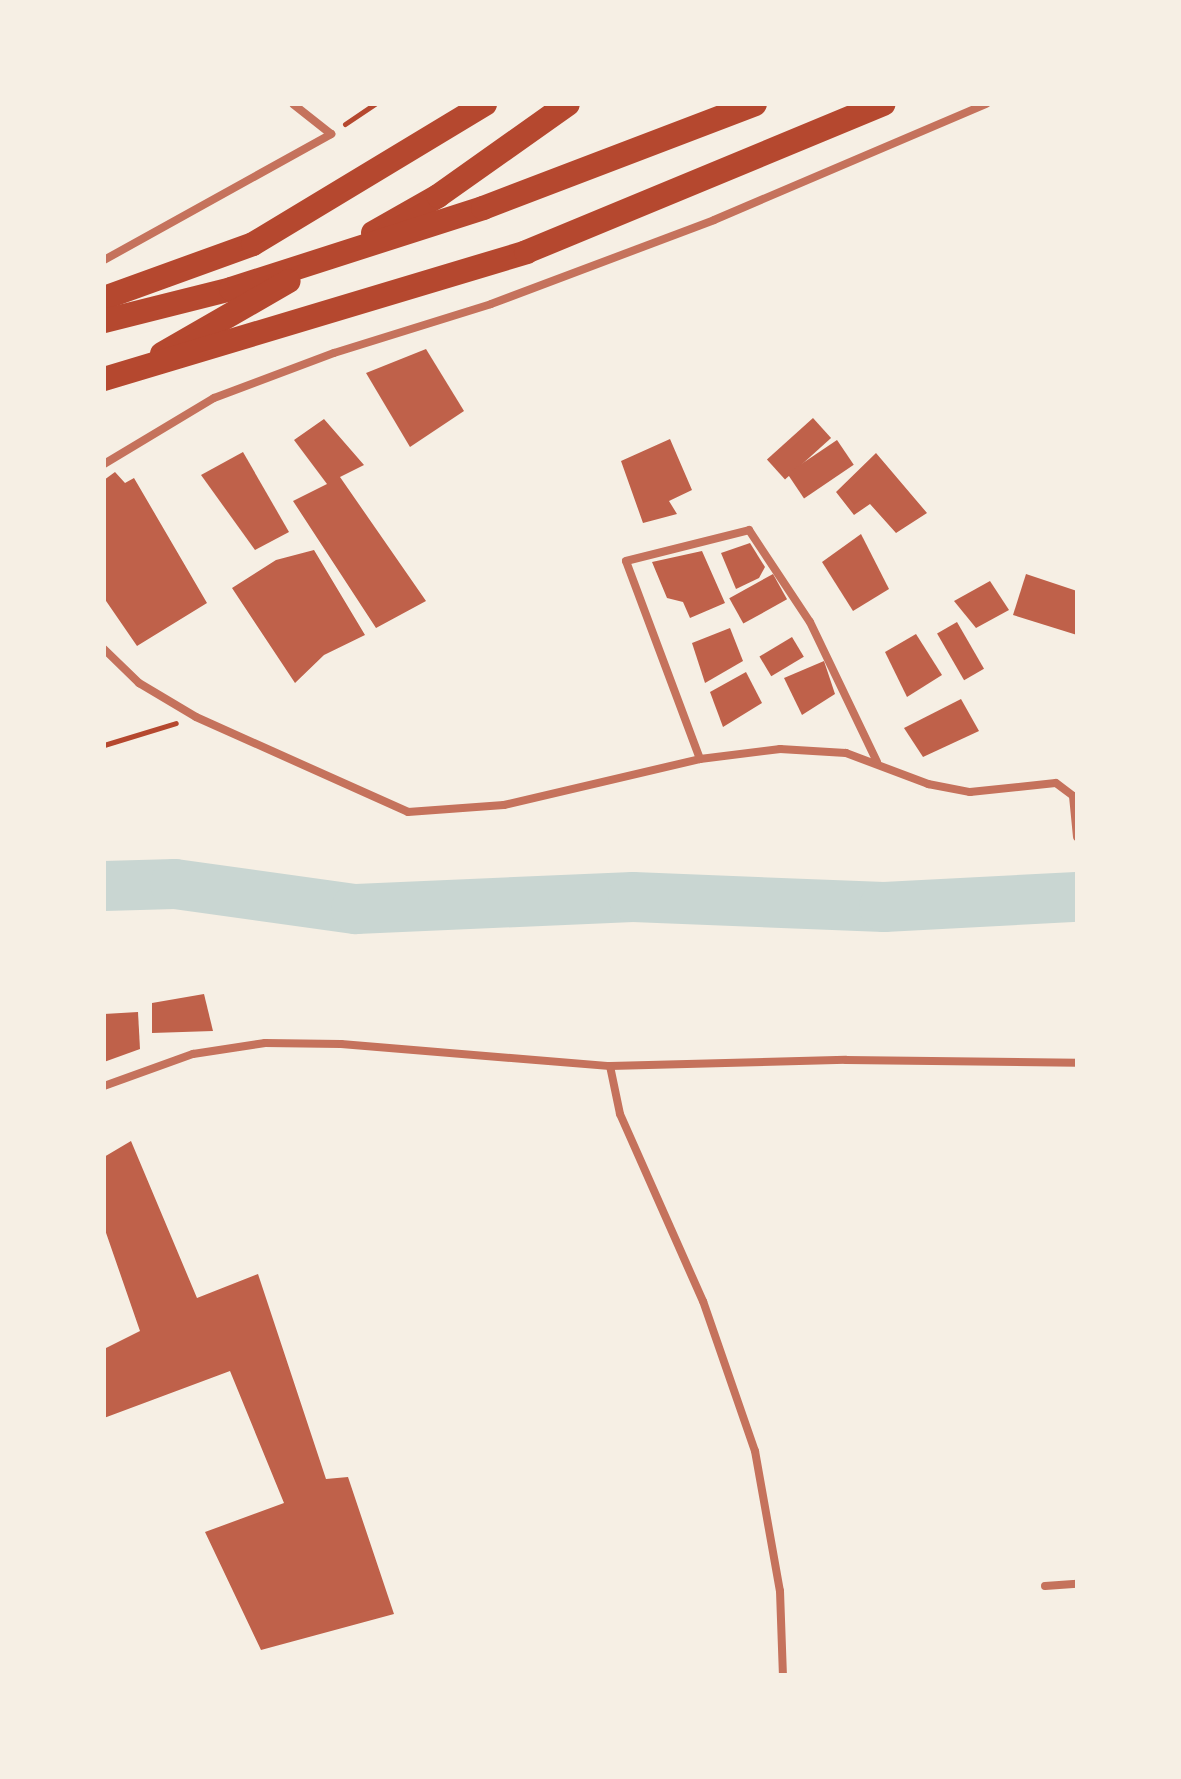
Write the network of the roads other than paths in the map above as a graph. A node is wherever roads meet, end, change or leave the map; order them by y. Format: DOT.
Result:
graph roads {
  1 [pos="293,104"];
  2 [pos="485,104"];
  3 [pos="568,104"];
  4 [pos="755,104"];
  5 [pos="884,104"];
  6 [pos="986,104"];
  7 [pos="104,260"];
  8 [pos="104,298"];
  9 [pos="104,321"];
  10 [pos="104,379"];
  11 [pos="104,387"];
  12 [pos="104,464"];
  13 [pos="104,649"];
  14 [pos="700,759"];
  15 [pos="877,762"];
  16 [pos="1077,825"];
  17 [pos="1077,837"];
  18 [pos="1077,1063"];
  19 [pos="610,1066"];
  20 [pos="104,1086"];
  21 [pos="1077,1584"];
  22 [pos="1045,1586"];
  23 [pos="783,1675"];
  1 -- 7 [label="street"];
  2 -- 8 [label="highway"];
  3 -- 11 [label="highway"];
  4 -- 9 [label="highway"];
  5 -- 10 [label="highway"];
  6 -- 12 [label="street"];
  13 -- 14 [label="street"];
  14 -- 15 [label="street"];
  14 -- 15 [label="street"];
  15 -- 16 [label="street"];
  16 -- 17 [label="street"];
  18 -- 19 [label="street"];
  19 -- 20 [label="street"];
  19 -- 23 [label="street"];
  21 -- 22 [label="street"];
}
